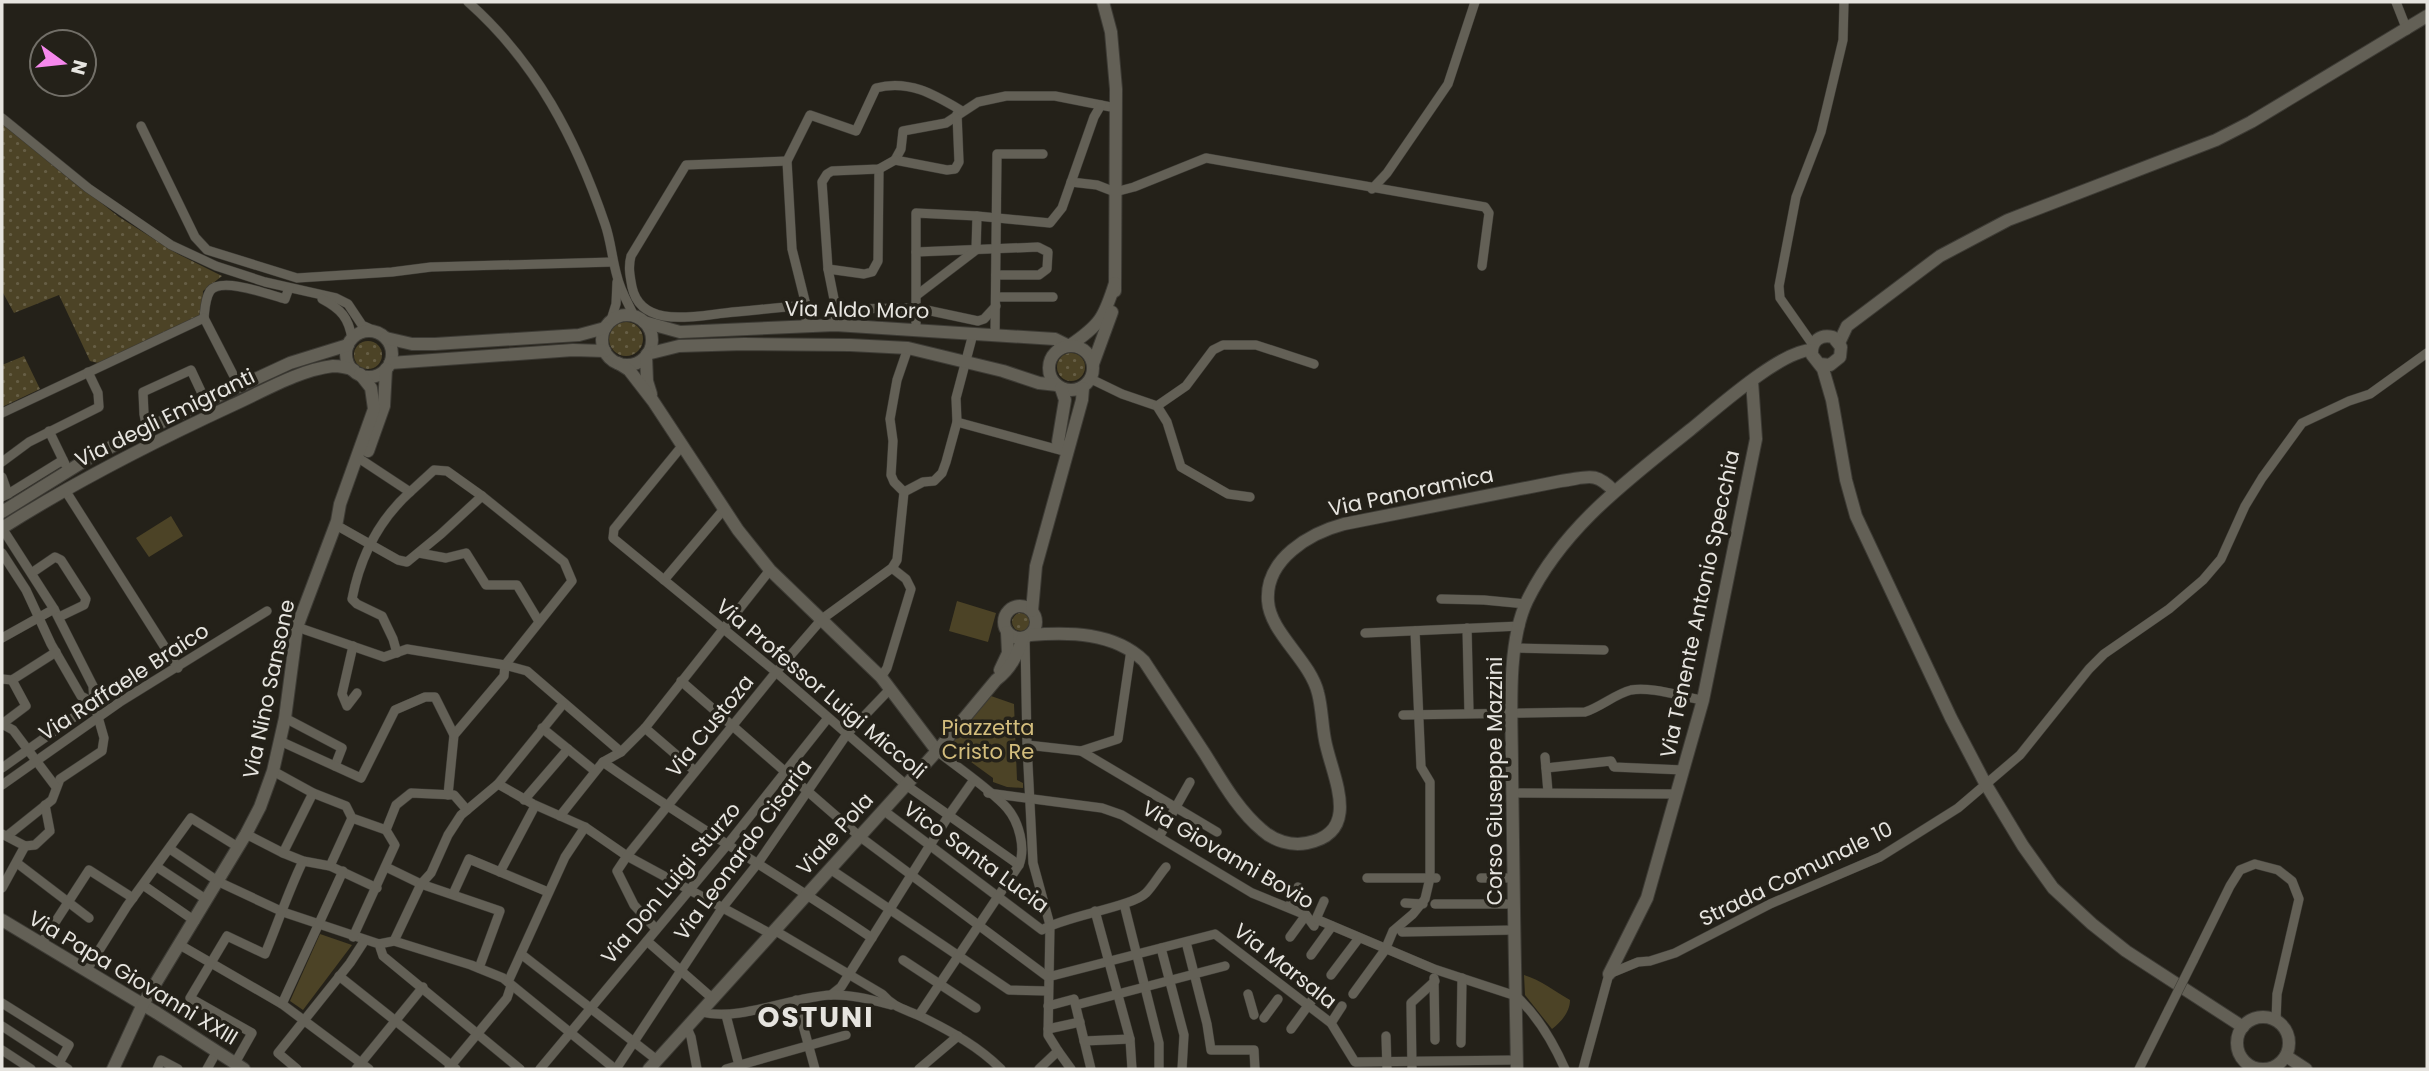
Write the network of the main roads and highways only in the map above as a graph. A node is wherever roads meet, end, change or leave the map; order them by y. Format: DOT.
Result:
graph roads {
  1 [pos="1103,2"];
  2 [pos="2427,16"];
  3 [pos="1115,283"];
  4 [pos="1870,306"];
  5 [pos="639,319"];
  6 [pos="608,324"];
  7 [pos="383,336"];
  8 [pos="1826,336"];
  9 [pos="350,342"];
  10 [pos="1839,344"];
  11 [pos="1069,346"];
  12 [pos="605,351"];
  13 [pos="1814,354"];
  14 [pos="646,355"];
  15 [pos="618,363"];
  16 [pos="1836,363"];
  17 [pos="1093,364"];
  18 [pos="388,366"];
  19 [pos="357,372"];
  20 [pos="1752,381"];
  21 [pos="1087,383"];
  22 [pos="1059,387"];
  23 [pos="1832,400"];
  24 [pos="653,401"];
  25 [pos="1066,452"];
  26 [pos="360,459"];
  27 [pos="1614,491"];
  28 [pos="2,512"];
  29 [pos="2,528"];
  30 [pos="1036,566"];
  31 [pos="1013,607"];
  32 [pos="1034,613"];
  33 [pos="1007,632"];
  34 [pos="1076,635"];
  35 [pos="1026,636"];
  36 [pos="996,680"];
  37 [pos="937,751"];
  38 [pos="2,920"];
  39 [pos="1609,974"];
  40 [pos="143,1004"];
  41 [pos="2243,1027"];
  42 [pos="2286,1056"];
  43 [pos="653,1065"];
  44 [pos="1517,1065"];
  45 [pos="239,1066"];
  46 [pos="113,1069"];
  47 [pos="2306,1069"];
  1 -- 3 [label="main road"];
  2 -- 4 [label="main road"];
  3 -- 11 [label="main road"];
  3 -- 17 [label="main road"];
  4 -- 8 [label="main road"];
  4 -- 10 [label="main road"];
  5 -- 6 [label="main road"];
  5 -- 11 [label="main road, Via Aldo Moro"];
  5 -- 14 [label="main road"];
  6 -- 7 [label="main road, Via degli Emigranti"];
  6 -- 12 [label="main road"];
  7 -- 9 [label="main road, Via degli Emigranti"];
  7 -- 18 [label="main road"];
  8 -- 10 [label="main road"];
  8 -- 13 [label="main road"];
  9 -- 19 [label="main road"];
  9 -- 28 [label="main road, Via degli Emigranti"];
  10 -- 16 [label="main road"];
  11 -- 17 [label="main road"];
  11 -- 22 [label="main road"];
  12 -- 15 [label="main road"];
  12 -- 18 [label="main road, Via degli Emigranti"];
  13 -- 16 [label="main road"];
  13 -- 20 [label="main road, Corso Giuseppe Mazzini"];
  13 -- 23 [label="main road"];
  14 -- 15 [label="main road"];
  14 -- 22 [label="main road, Via Aldo Moro"];
  14 -- 24 [label="main road"];
  15 -- 24 [label="main road"];
  16 -- 23 [label="main road"];
  17 -- 21 [label="main road"];
  18 -- 19 [label="main road, Via degli Emigranti"];
  18 -- 26 [label="main road, Via Nino Sansone"];
  19 -- 26 [label="main road, Via Nino Sansone"];
  19 -- 29 [label="main road, Via degli Emigranti"];
  20 -- 27 [label="main road, Corso Giuseppe Mazzini"];
  20 -- 39 [label="main road, Via Tenente Antonio Specchia"];
  21 -- 22 [label="main road"];
  21 -- 25 [label="main road"];
  22 -- 25 [label="main road"];
  23 -- 41 [label="main road"];
  24 -- 37 [label="main road"];
  25 -- 30 [label="main road"];
  26 -- 40 [label="main road, Via Nino Sansone"];
  27 -- 34 [label="main road, Via Panoramica"];
  27 -- 44 [label="main road, Corso Giuseppe Mazzini"];
  30 -- 31 [label="main road"];
  30 -- 32 [label="main road"];
  31 -- 32 [label="main road"];
  31 -- 33 [label="main road"];
  32 -- 34 [label="main road"];
  32 -- 35 [label="main road"];
  33 -- 35 [label="main road"];
  33 -- 36 [label="main road, Viale Pola"];
  34 -- 35 [label="main road"];
  35 -- 36 [label="main road, Viale Pola"];
  36 -- 37 [label="main road, Viale Pola"];
  37 -- 43 [label="main road, Viale Pola"];
  38 -- 40 [label="main road, Via Papa Giovanni XXIII"];
  40 -- 45 [label="main road, Via Papa Giovanni XXIII"];
  40 -- 46 [label="main road, Via Nino Sansone"];
  41 -- 42 [label="main road"];
  41 -- 42 [label="main road"];
  42 -- 47 [label="main road"];
}
